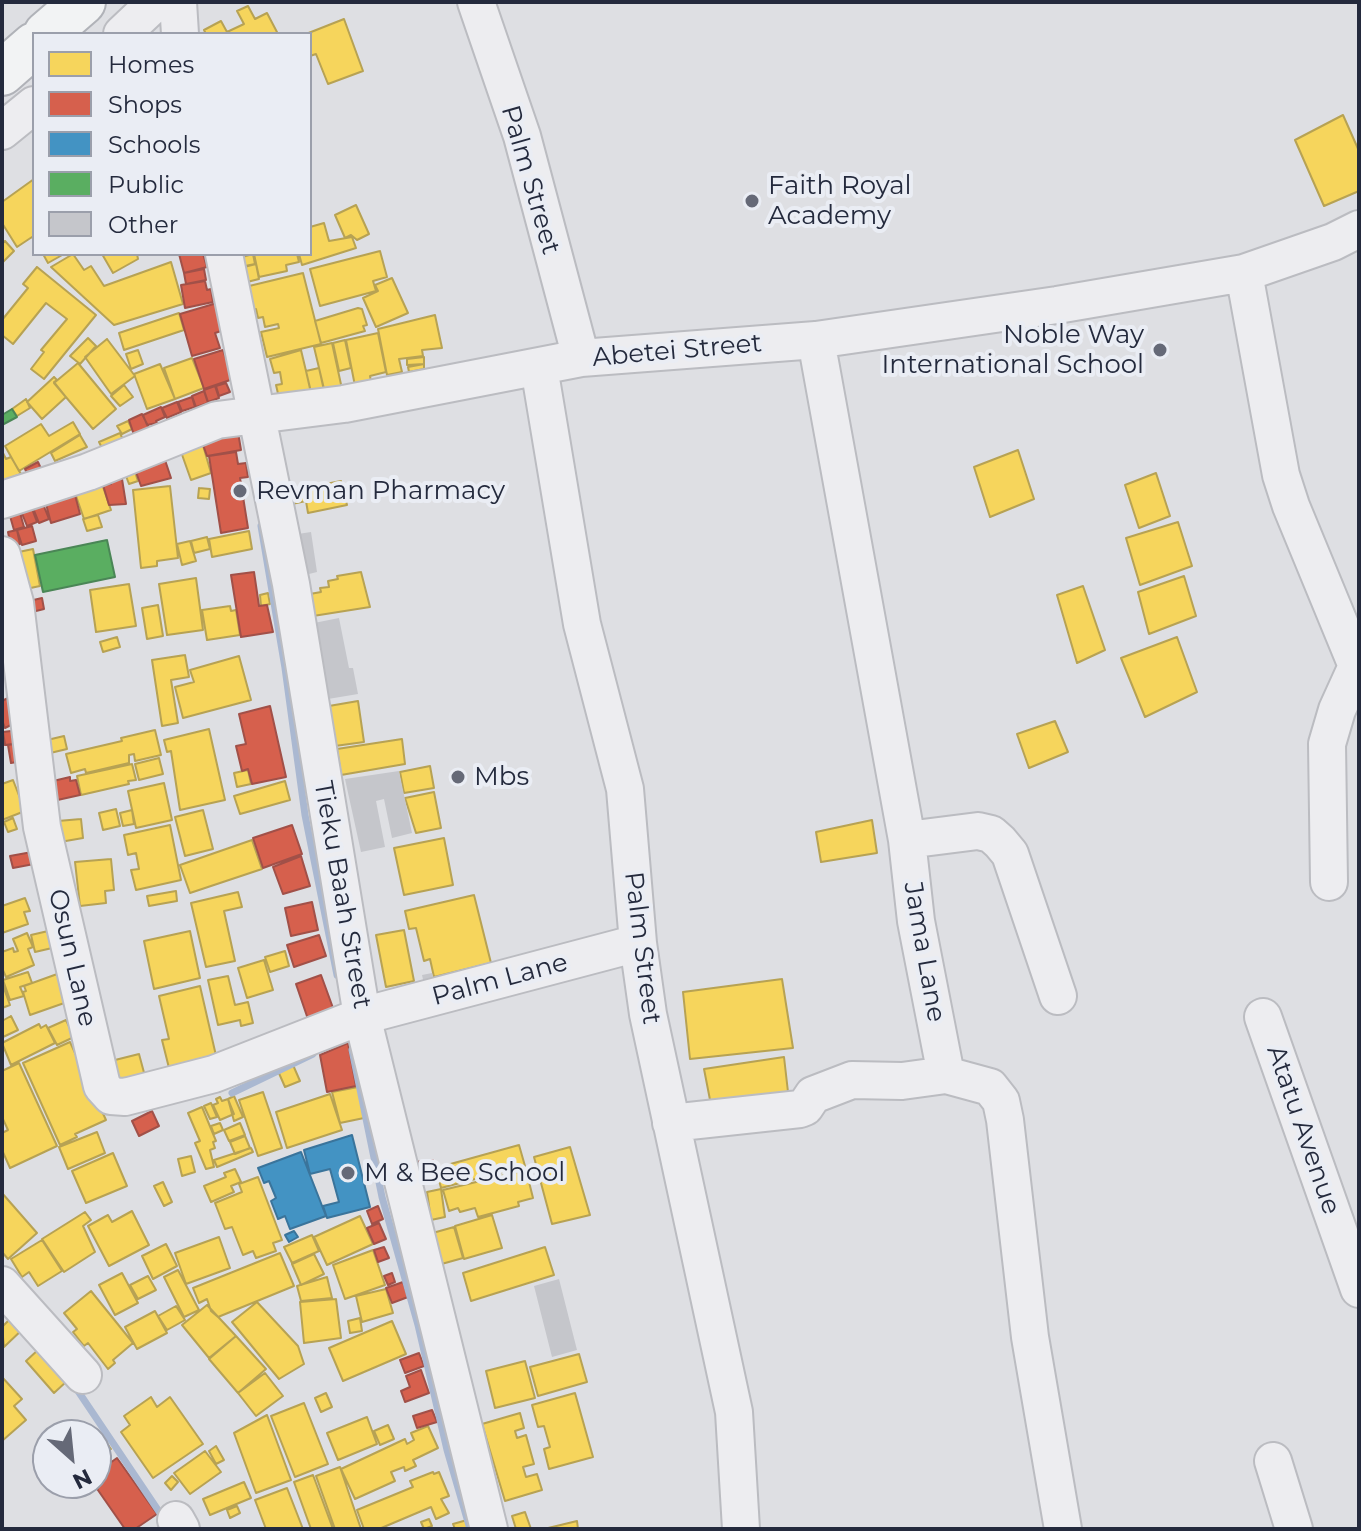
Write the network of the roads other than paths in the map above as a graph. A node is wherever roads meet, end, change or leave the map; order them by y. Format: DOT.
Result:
graph roads {
  1 [pos="83,2"];
  2 [pos="156,2"];
  3 [pos="178,2"];
  4 [pos="476,2"];
  5 [pos="48,32"];
  6 [pos="124,32"];
  7 [pos="180,32"];
  8 [pos="32,47"];
  9 [pos="2,73"];
  10 [pos="32,107"];
  11 [pos="2,131"];
  12 [pos="1358,231"];
  13 [pos="224,256"];
  14 [pos="1244,273"];
  15 [pos="816,340"];
  16 [pos="581,358"];
  17 [pos="539,367"];
  18 [pos="259,415"];
  19 [pos="2,500"];
  20 [pos="2,555"];
  21 [pos="1358,669"];
  22 [pos="907,840"];
  23 [pos="1329,882"];
  24 [pos="638,943"];
  25 [pos="1058,996"];
  26 [pos="362,1016"];
  27 [pos="1263,1017"];
  28 [pos="946,1075"];
  29 [pos="671,1123"];
  30 [pos="2,1285"];
  31 [pos="1359,1289"];
  32 [pos="83,1375"];
  33 [pos="1273,1461"];
  34 [pos="489,1529"];
  35 [pos="741,1529"];
  36 [pos="1063,1529"];
  37 [pos="1294,1529"];
  1 -- 5 [label="highway"];
  2 -- 6 [label="street"];
  3 -- 7 [label="street"];
  4 -- 16 [label="street, Palm Street"];
  8 -- 9 [label="highway"];
  10 -- 11 [label="street"];
  12 -- 14 [label="street, Abetei Street"];
  13 -- 18 [label="street, Tieku Baah Street"];
  14 -- 15 [label="street, Abetei Street"];
  14 -- 21 [label="street"];
  15 -- 16 [label="street, Abetei Street"];
  15 -- 22 [label="street, Jama Lane"];
  16 -- 17 [label="street, Abetei Street"];
  17 -- 18 [label="street, Abetei Street"];
  17 -- 24 [label="street, Palm Street"];
  18 -- 19 [label="street, Abetei Street"];
  18 -- 26 [label="street, Tieku Baah Street"];
  20 -- 26 [label="street, Osun Lane"];
  21 -- 23 [label="street"];
  22 -- 25 [label="street"];
  22 -- 28 [label="street, Jama Lane"];
  24 -- 26 [label="street, Palm Lane"];
  24 -- 29 [label="street, Palm Street"];
  26 -- 34 [label="street, Tieku Baah Street"];
  27 -- 31 [label="street, Atatu Avenue"];
  28 -- 29 [label="street"];
  28 -- 36 [label="street"];
  29 -- 35 [label="street, Palm Street"];
  30 -- 32 [label="street"];
  33 -- 37 [label="street"];
}
